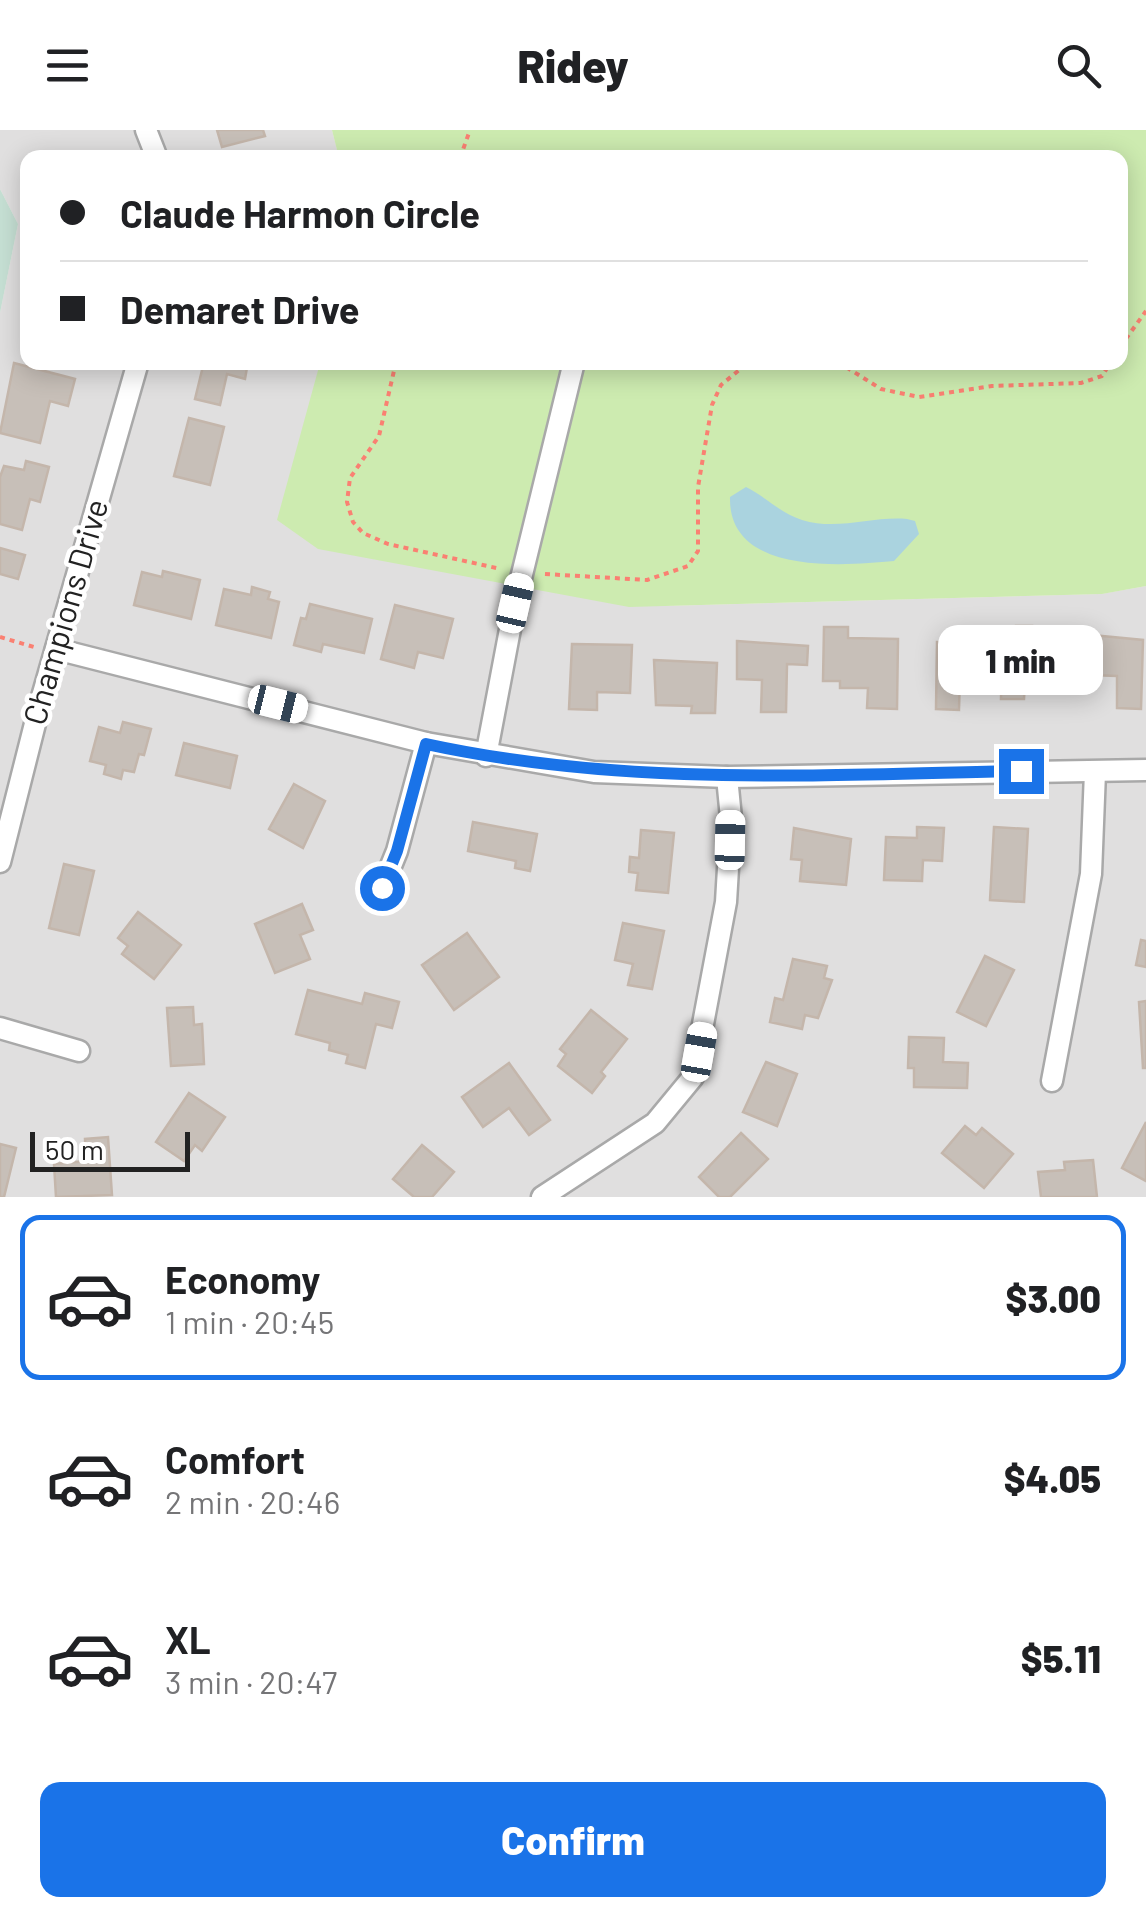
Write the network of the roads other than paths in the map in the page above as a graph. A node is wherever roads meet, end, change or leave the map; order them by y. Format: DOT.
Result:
graph roads {
  1 [pos="136,370"];
  2 [pos="572,370"];
  3 [pos="56,649"];
  4 [pos="426,744"];
  5 [pos="486,756"];
  6 [pos="1146,770"];
  7 [pos="1094,772"];
  8 [pos="728,777"];
  9 [pos="0,862"];
  10 [pos="382,888"];
  11 [pos="0,1028"];
  12 [pos="79,1051"];
  13 [pos="1052,1081"];
  14 [pos="542,1197"];
  1 -- 3 [label="street, Champions Drive"];
  2 -- 5 [label="street"];
  3 -- 4 [label="street"];
  3 -- 9 [label="street, Champions Drive"];
  4 -- 5 [label="street"];
  4 -- 10 [label="street"];
  5 -- 8 [label="street"];
  6 -- 7 [label="street"];
  7 -- 8 [label="street"];
  7 -- 13 [label="street"];
  8 -- 14 [label="street"];
  11 -- 12 [label="street"];
}
